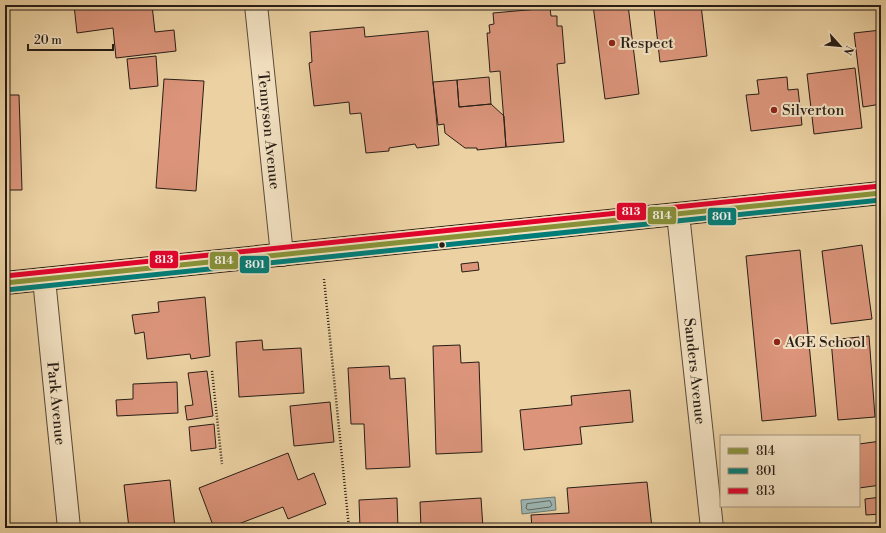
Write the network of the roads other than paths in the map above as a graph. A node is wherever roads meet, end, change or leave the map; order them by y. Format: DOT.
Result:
graph roads {
  1 [pos="256,5"];
  2 [pos="881,192"];
  3 [pos="678,214"];
  4 [pos="282,255"];
  5 [pos="44,279"];
  6 [pos="5,283"];
  7 [pos="69,528"];
  8 [pos="712,528"];
  1 -- 4 [label="street, Tennyson Avenue"];
  2 -- 3 [label="main road"];
  3 -- 4 [label="main road"];
  3 -- 8 [label="street, Sanders Avenue"];
  4 -- 5 [label="main road"];
  5 -- 6 [label="main road"];
  5 -- 7 [label="street, Park Avenue"];
}
